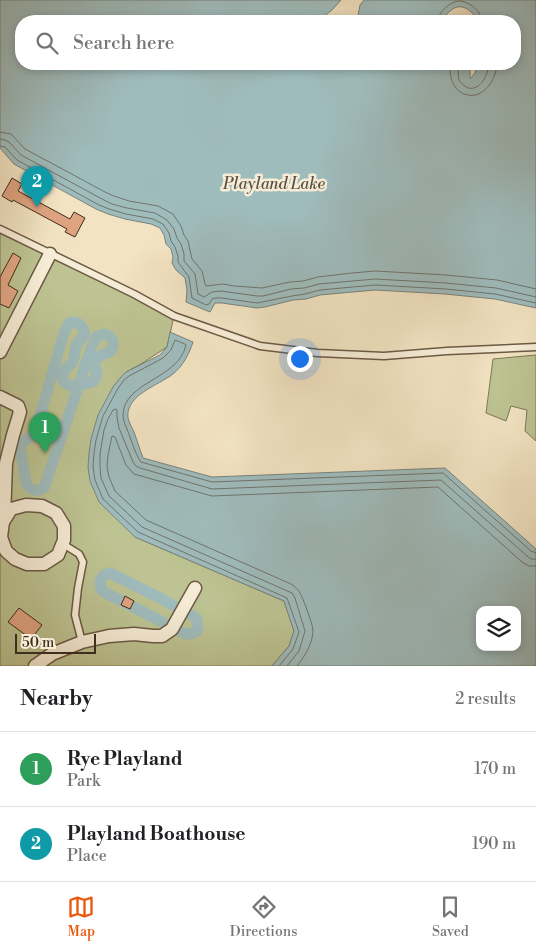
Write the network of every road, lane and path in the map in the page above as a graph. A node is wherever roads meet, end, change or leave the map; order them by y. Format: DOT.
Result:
graph roads {
  1 [pos="0,229"];
  2 [pos="50,254"];
  3 [pos="536,347"];
  4 [pos="0,352"];
  5 [pos="0,397"];
  6 [pos="2,517"];
  7 [pos="62,544"];
  8 [pos="195,588"];
  9 [pos="82,642"];
  10 [pos="35,666"];
  1 -- 2 [label="lane"];
  2 -- 3 [label="lane"];
  2 -- 4 [label="street"];
  5 -- 6 [label="street"];
  6 -- 7 [label="street"];
  6 -- 7 [label="street"];
  7 -- 9 [label="lane"];
  8 -- 9 [label="street"];
  9 -- 10 [label="street"];
}
